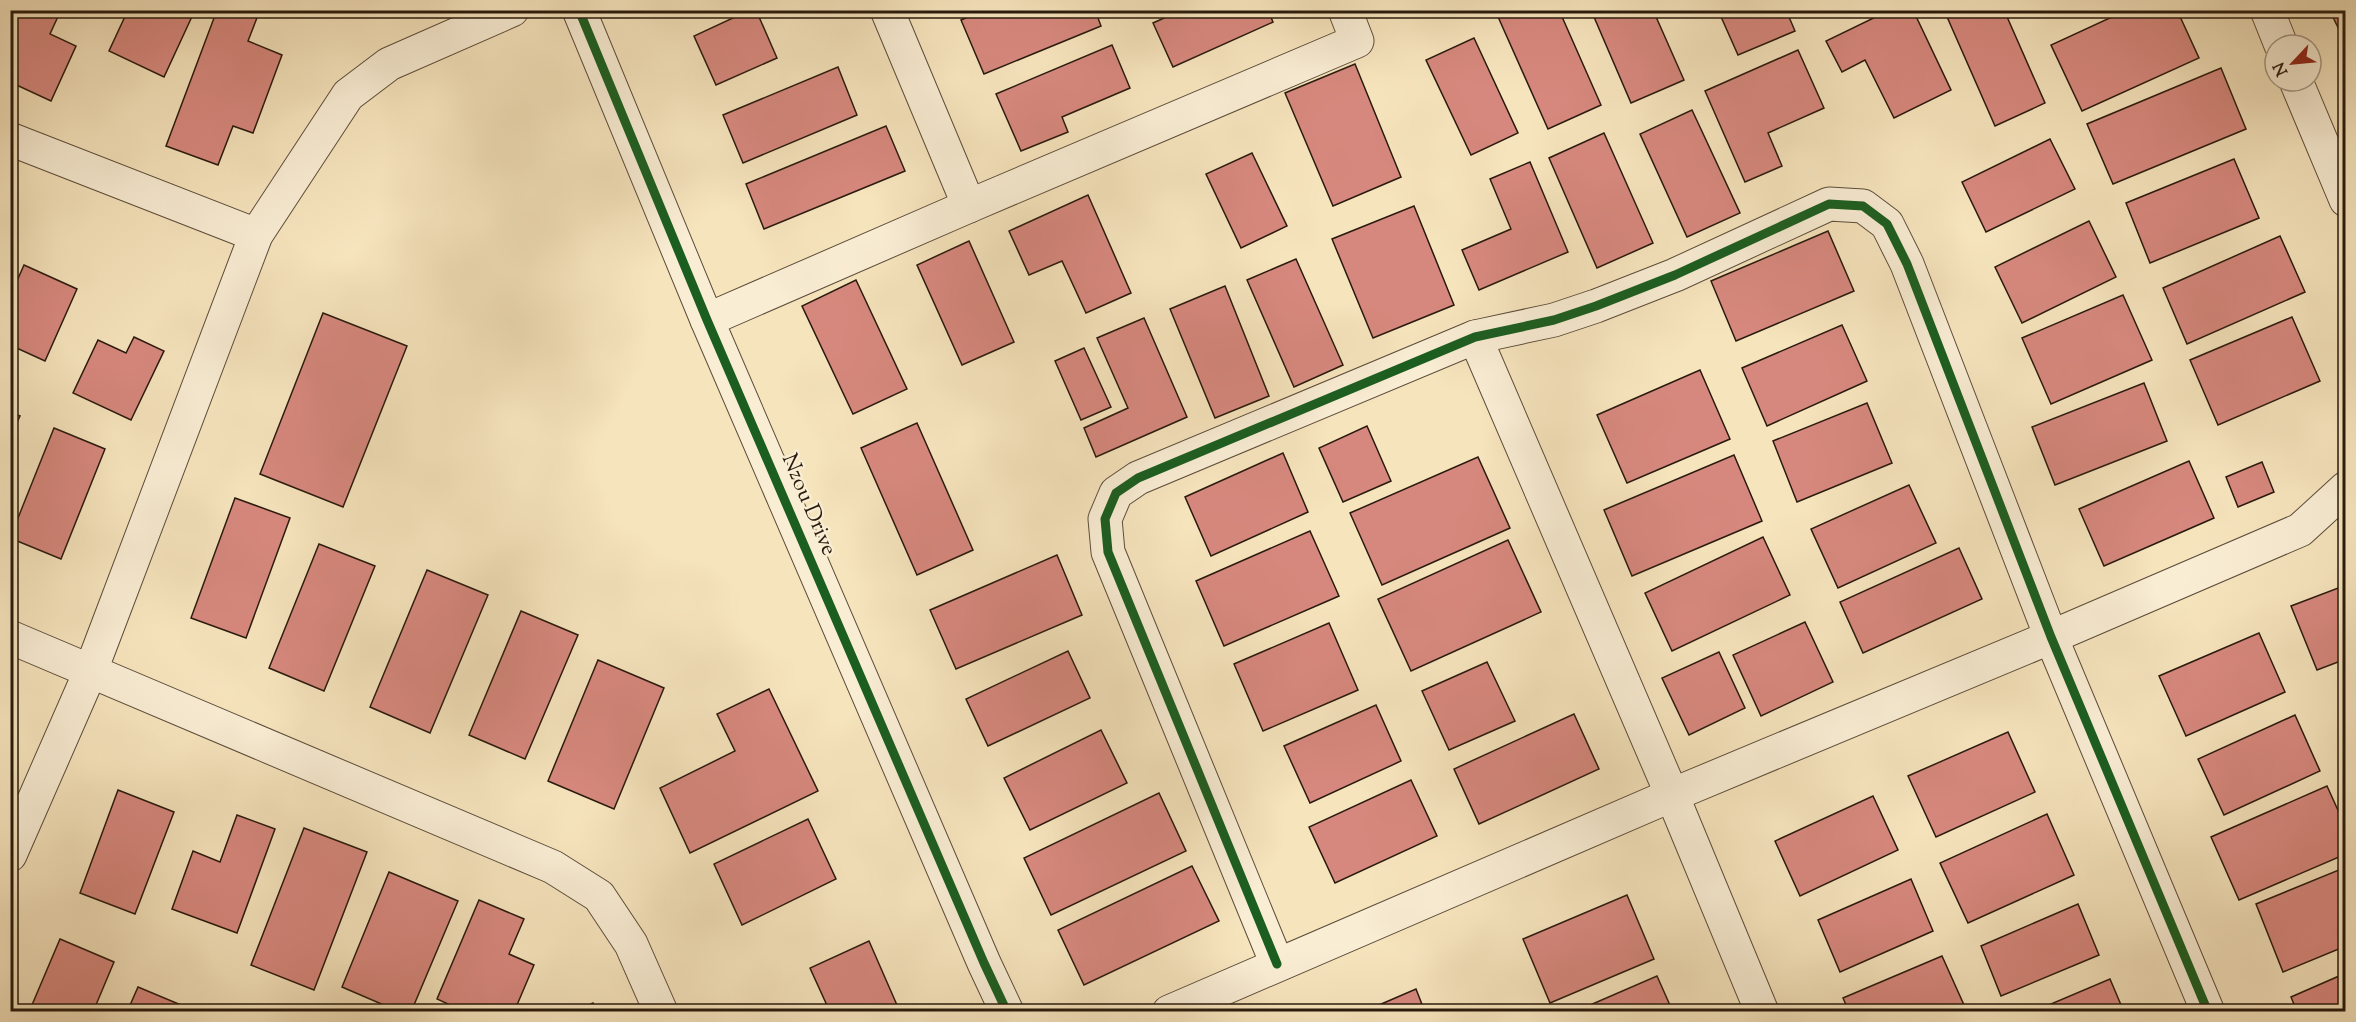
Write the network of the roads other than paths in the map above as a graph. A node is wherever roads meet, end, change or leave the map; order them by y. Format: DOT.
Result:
graph roads {
  1 [pos="512,10"];
  2 [pos="579,10"];
  3 [pos="887,10"];
  4 [pos="1345,10"];
  5 [pos="2267,10"];
  6 [pos="2276,33"];
  7 [pos="2301,93"];
  8 [pos="10,139"];
  9 [pos="2346,200"];
  10 [pos="969,206"];
  11 [pos="256,235"];
  12 [pos="707,320"];
  13 [pos="1475,337"];
  14 [pos="2346,488"];
  15 [pos="10,637"];
  16 [pos="2051,637"];
  17 [pos="91,670"];
  18 [pos="1672,795"];
  19 [pos="10,855"];
  20 [pos="1277,964"];
  21 [pos="661,1011"];
  22 [pos="1007,1011"];
  23 [pos="1169,1011"];
  24 [pos="1762,1011"];
  25 [pos="2208,1011"];
  1 -- 11 [label="street"];
  2 -- 12 [label="street, Nzou Drive"];
  3 -- 10 [label="street"];
  4 -- 10 [label="street"];
  5 -- 6 [label="street"];
  7 -- 9 [label="street"];
  8 -- 11 [label="street"];
  10 -- 12 [label="street"];
  11 -- 17 [label="street"];
  12 -- 22 [label="street, Nzou Drive"];
  13 -- 16 [label="street"];
  13 -- 18 [label="street"];
  13 -- 20 [label="street"];
  14 -- 16 [label="street"];
  15 -- 17 [label="street"];
  16 -- 18 [label="street"];
  16 -- 25 [label="street"];
  17 -- 19 [label="street"];
  17 -- 21 [label="street"];
  18 -- 20 [label="street"];
  18 -- 24 [label="street"];
  20 -- 23 [label="street"];
}
